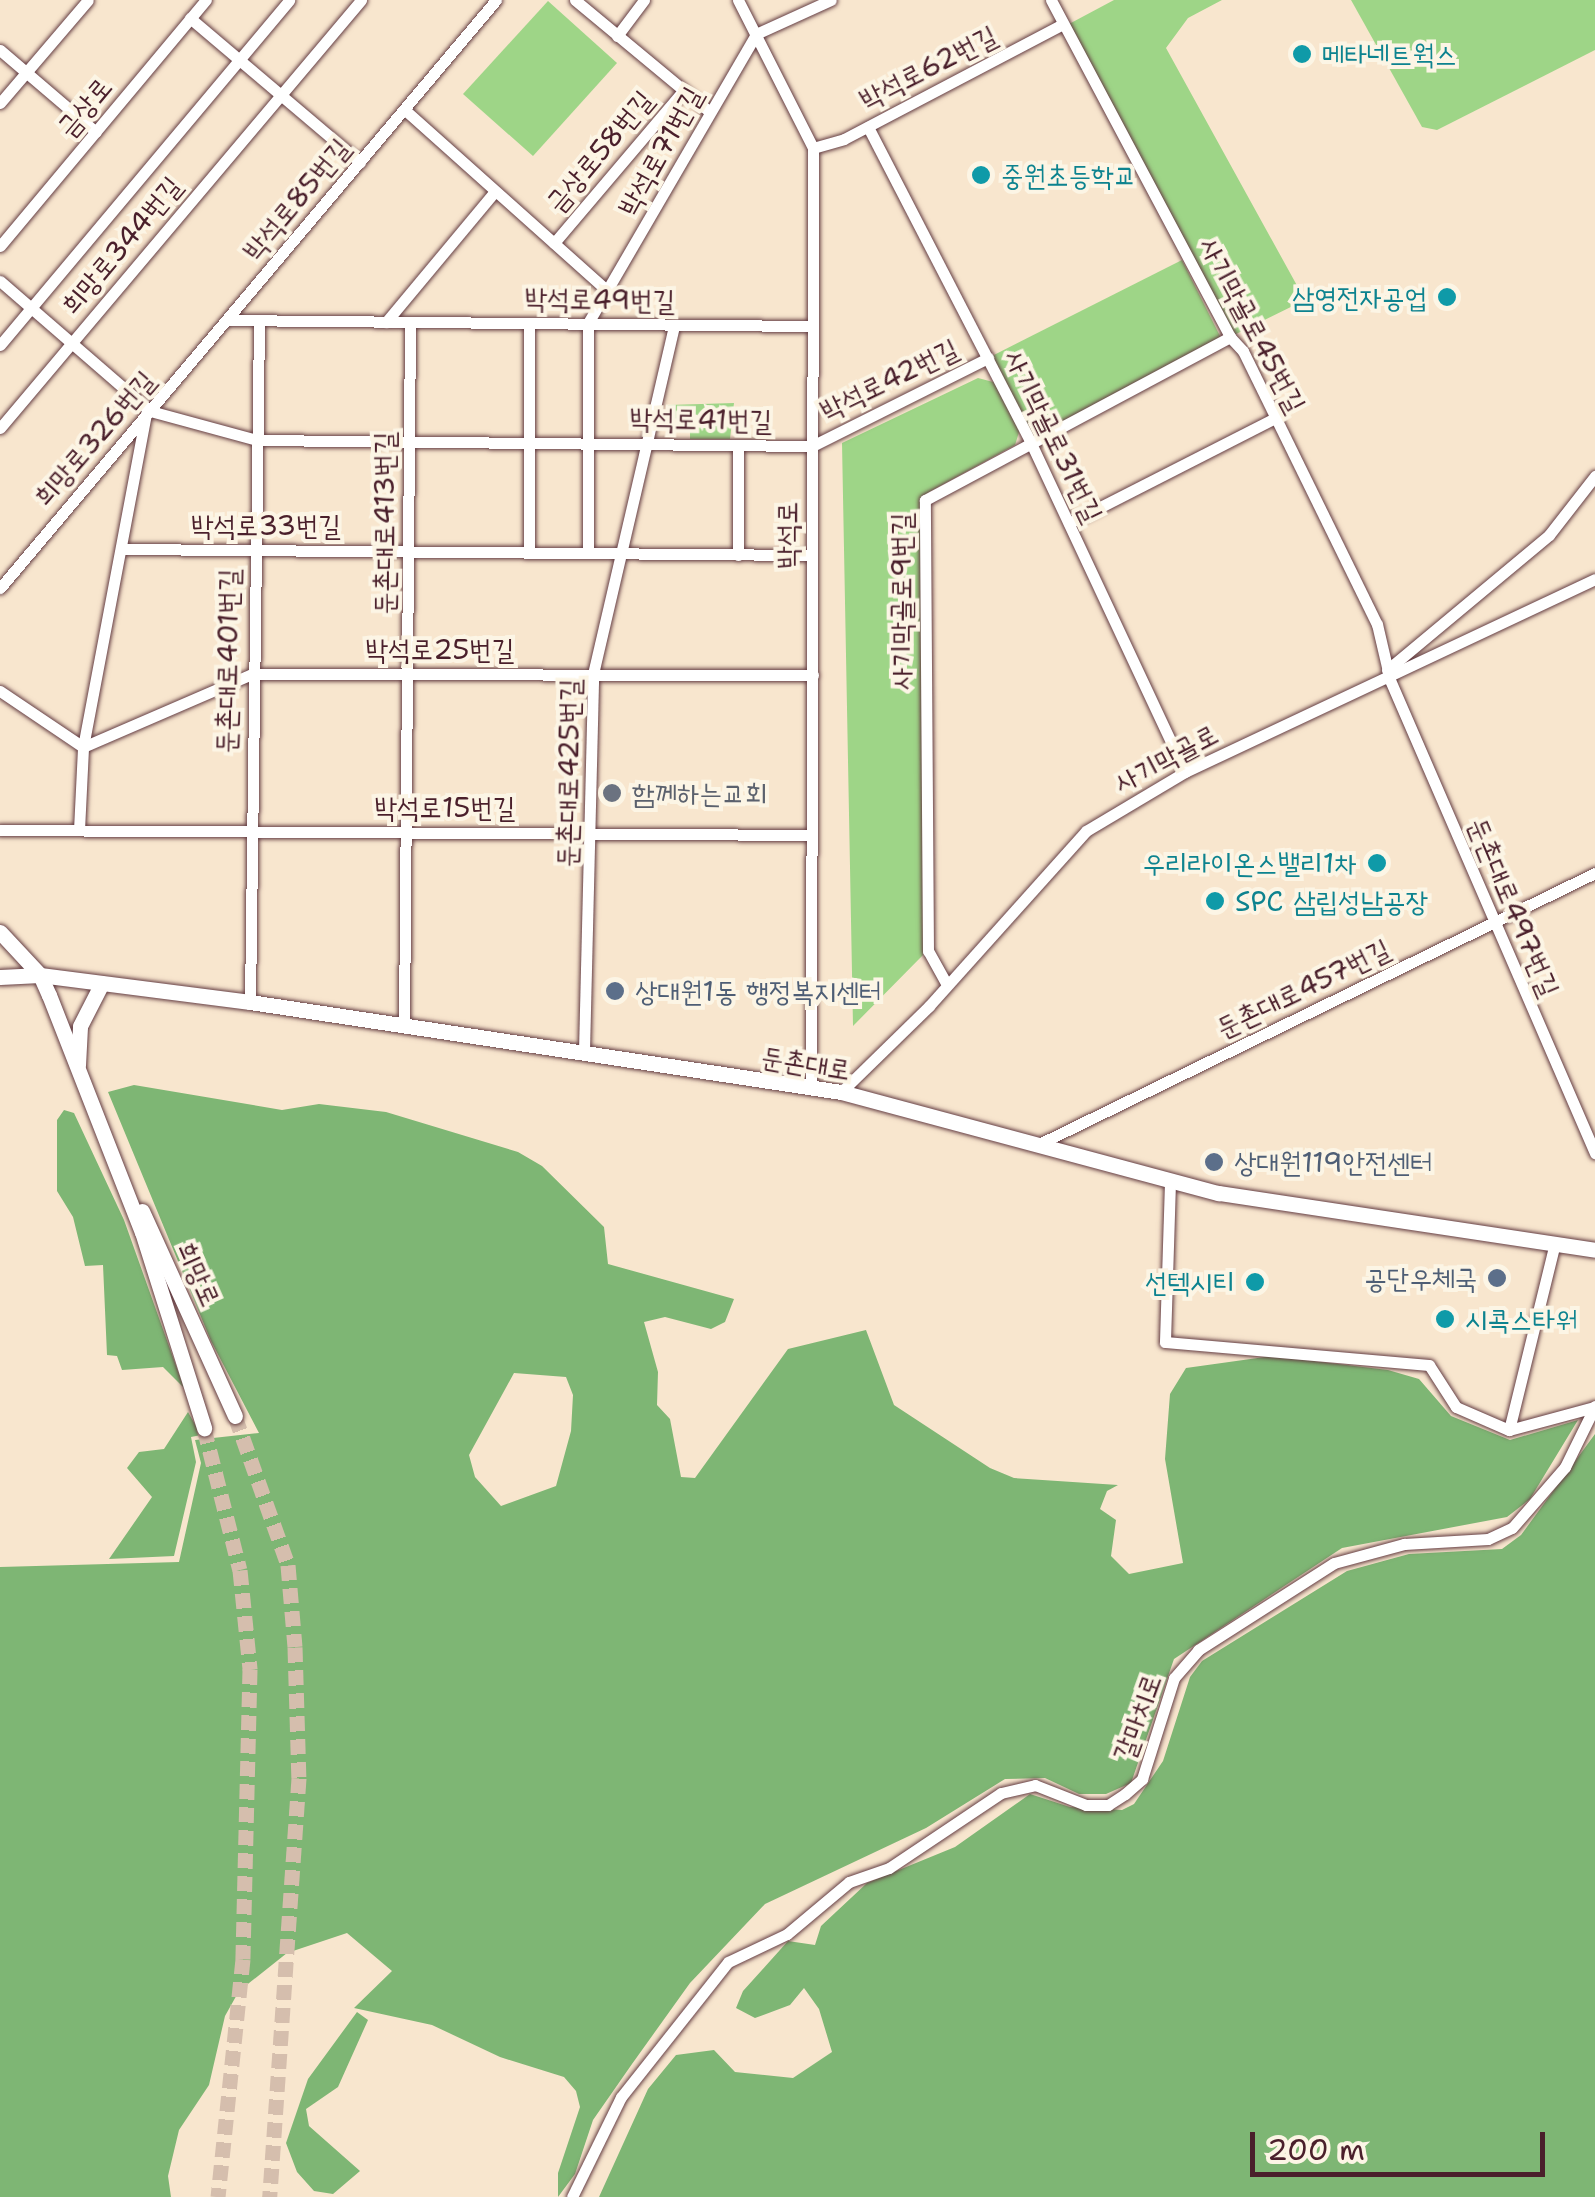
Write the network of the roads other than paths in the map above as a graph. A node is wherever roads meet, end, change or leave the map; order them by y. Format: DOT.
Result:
graph roads {
  1 [pos="88,0"];
  2 [pos="206,0"];
  3 [pos="290,0"];
  4 [pos="361,0"];
  5 [pos="496,0"];
  6 [pos="575,0"];
  7 [pos="644,0"];
  8 [pos="738,0"];
  9 [pos="831,0"];
  10 [pos="1052,1"];
  11 [pos="190,18"];
  12 [pos="1064,24"];
  13 [pos="756,34"];
  14 [pos="617,36"];
  15 [pos="0,50"];
  16 [pos="239,60"];
  17 [pos="26,72"];
  18 [pos="682,91"];
  19 [pos="281,95"];
  20 [pos="0,103"];
  21 [pos="405,110"];
  22 [pos="710,112"];
  23 [pos="868,127"];
  24 [pos="96,132"];
  25 [pos="814,148"];
  26 [pos="360,162"];
  27 [pos="495,191"];
  28 [pos="1,242"];
  29 [pos="554,243"];
  30 [pos="0,282"];
  31 [pos="611,294"];
  32 [pos="31,309"];
  33 [pos="226,320"];
  34 [pos="259,320"];
  35 [pos="386,322"];
  36 [pos="410,322"];
  37 [pos="588,323"];
  38 [pos="529,324"];
  39 [pos="674,325"];
  40 [pos="812,326"];
  41 [pos="1230,337"];
  42 [pos="71,344"];
  43 [pos="0,345"];
  44 [pos="988,358"];
  45 [pos="148,413"];
  46 [pos="1275,418"];
  47 [pos="0,428"];
  48 [pos="257,440"];
  49 [pos="409,440"];
  50 [pos="529,441"];
  51 [pos="589,442"];
  52 [pos="1030,442"];
  53 [pos="646,444"];
  54 [pos="738,446"];
  55 [pos="812,446"];
  56 [pos="1595,476"];
  57 [pos="1069,522"];
  58 [pos="122,549"];
  59 [pos="254,550"];
  60 [pos="408,550"];
  61 [pos="529,550"];
  62 [pos="588,550"];
  63 [pos="622,551"];
  64 [pos="738,555"];
  65 [pos="812,555"];
  66 [pos="1595,578"];
  67 [pos="0,588"];
  68 [pos="252,674"];
  69 [pos="408,674"];
  70 [pos="593,674"];
  71 [pos="813,675"];
  72 [pos="1389,675"];
  73 [pos="2,692"];
  74 [pos="83,747"];
  75 [pos="1185,772"];
  76 [pos="0,830"];
  77 [pos="79,830"];
  78 [pos="249,830"];
  79 [pos="407,832"];
  80 [pos="592,832"];
  81 [pos="811,835"];
  82 [pos="1595,873"];
  83 [pos="1492,925"];
  84 [pos="0,932"];
  85 [pos="40,976"];
  86 [pos="0,977"];
  87 [pos="102,983"];
  88 [pos="946,983"];
  89 [pos="250,1002"];
  90 [pos="404,1024"];
  91 [pos="584,1051"];
  92 [pos="77,1069"];
  93 [pos="811,1088"];
  94 [pos="840,1092"];
  95 [pos="1589,1124"];
  96 [pos="1032,1147"];
  97 [pos="1595,1152"];
  98 [pos="110,1156"];
  99 [pos="1170,1182"];
  100 [pos="1555,1244"];
  101 [pos="1595,1250"];
  102 [pos="1595,1407"];
  103 [pos="235,1416"];
  104 [pos="204,1428"];
  105 [pos="1510,1430"];
  106 [pos="572,2197"];
  1 -- 17 [label="street"];
  2 -- 11 [label="street, 금상로"];
  3 -- 16 [label="street"];
  4 -- 19 [label="street, 희망로344번길"];
  5 -- 21 [label="street, 박석로85번길"];
  6 -- 14 [label="street, 금상로58번길"];
  7 -- 14 [label="street"];
  8 -- 13 [label="street, 박석로"];
  9 -- 13 [label="street"];
  10 -- 12 [label="street, 사기막골로45번길"];
  11 -- 16 [label="street"];
  11 -- 24 [label="street, 금상로"];
  12 -- 23 [label="street, 박석로62번길"];
  12 -- 41 [label="street, 사기막골로45번길"];
  13 -- 22 [label="street, 박석로71번길"];
  13 -- 25 [label="street, 박석로"];
  14 -- 18 [label="street, 금상로58번길"];
  15 -- 17 [label="street"];
  16 -- 19 [label="street"];
  16 -- 32 [label="street"];
  17 -- 20 [label="street"];
  17 -- 24 [label="street"];
  18 -- 22 [label="street, 금상로58번길"];
  18 -- 29 [label="street, 금상로58번길"];
  19 -- 26 [label="street"];
  19 -- 42 [label="street, 희망로344번길"];
  21 -- 26 [label="street, 박석로85번길"];
  21 -- 27 [label="street"];
  22 -- 31 [label="street, 박석로71번길"];
  23 -- 25 [label="street, 박석로62번길"];
  23 -- 44 [label="street, 사기막골로31번길"];
  24 -- 28 [label="street, 금상로"];
  25 -- 40 [label="street, 박석로"];
  26 -- 33 [label="street, 박석로85번길"];
  27 -- 29 [label="street"];
  27 -- 35 [label="street"];
  29 -- 31 [label="street"];
  30 -- 32 [label="street"];
  31 -- 37 [label="street, 박석로71번길"];
  32 -- 42 [label="street"];
  32 -- 43 [label="street"];
  33 -- 34 [label="street, 박석로49번길"];
  33 -- 45 [label="street, 희망로326번길"];
  34 -- 35 [label="street, 박석로49번길"];
  34 -- 48 [label="street, 둔촌대로401번길"];
  35 -- 36 [label="street, 박석로49번길"];
  36 -- 38 [label="street, 박석로49번길"];
  36 -- 49 [label="street, 둔촌대로413번길"];
  37 -- 38 [label="street, 박석로49번길"];
  37 -- 39 [label="street, 박석로49번길"];
  37 -- 51 [label="street, 박석로41번길"];
  38 -- 50 [label="street"];
  39 -- 40 [label="street, 박석로49번길"];
  39 -- 53 [label="street, 둔촌대로425번길"];
  40 -- 55 [label="street, 박석로"];
  41 -- 46 [label="street, 사기막골로45번길"];
  41 -- 52 [label="street, 사기막골로9번길"];
  42 -- 45 [label="street"];
  42 -- 47 [label="street, 희망로344번길"];
  44 -- 52 [label="street, 사기막골로31번길"];
  44 -- 55 [label="street, 박석로42번길"];
  45 -- 48 [label="street, 박석로41번길"];
  45 -- 58 [label="street"];
  45 -- 67 [label="street, 희망로326번길"];
  46 -- 57 [label="street"];
  46 -- 72 [label="street, 사기막골로45번길"];
  48 -- 49 [label="street, 박석로41번길"];
  48 -- 59 [label="street, 둔촌대로401번길"];
  49 -- 50 [label="street, 박석로41번길"];
  49 -- 60 [label="street, 둔촌대로413번길"];
  50 -- 51 [label="street, 박석로41번길"];
  50 -- 61 [label="street"];
  51 -- 53 [label="street, 박석로41번길"];
  51 -- 62 [label="street"];
  52 -- 57 [label="street, 사기막골로31번길"];
  52 -- 88 [label="street, 사기막골로9번길"];
  53 -- 54 [label="street, 박석로41번길"];
  53 -- 63 [label="street, 둔촌대로425번길"];
  54 -- 55 [label="street, 박석로41번길"];
  54 -- 64 [label="street"];
  55 -- 65 [label="street, 박석로"];
  56 -- 72 [label="street"];
  57 -- 75 [label="street, 사기막골로31번길"];
  58 -- 59 [label="street, 박석로33번길"];
  58 -- 74 [label="street"];
  59 -- 60 [label="street, 박석로33번길"];
  59 -- 68 [label="street, 둔촌대로401번길"];
  60 -- 61 [label="street, 박석로33번길"];
  60 -- 69 [label="street, 둔촌대로413번길"];
  61 -- 62 [label="street, 박석로33번길"];
  62 -- 63 [label="street, 박석로33번길"];
  63 -- 64 [label="street, 박석로33번길"];
  63 -- 70 [label="street, 둔촌대로425번길"];
  64 -- 65 [label="street, 박석로33번길"];
  65 -- 71 [label="street, 박석로"];
  66 -- 72 [label="street, 사기막골로"];
  68 -- 69 [label="street, 박석로25번길"];
  68 -- 74 [label="street, 박석로25번길"];
  68 -- 78 [label="street, 둔촌대로401번길"];
  69 -- 70 [label="street, 박석로25번길"];
  69 -- 79 [label="street, 둔촌대로413번길"];
  70 -- 71 [label="street, 박석로25번길"];
  70 -- 80 [label="street, 둔촌대로425번길"];
  71 -- 81 [label="street, 박석로"];
  72 -- 75 [label="street, 사기막골로"];
  72 -- 83 [label="street, 둔촌대로497번길"];
  73 -- 74 [label="street"];
  74 -- 77 [label="street"];
  75 -- 88 [label="street, 사기막골로"];
  76 -- 77 [label="street, 박석로15번길"];
  77 -- 78 [label="street, 박석로15번길"];
  78 -- 79 [label="street, 박석로15번길"];
  78 -- 89 [label="street, 둔촌대로401번길"];
  79 -- 80 [label="street, 박석로15번길"];
  79 -- 90 [label="street, 둔촌대로413번길"];
  80 -- 81 [label="street, 박석로15번길"];
  80 -- 91 [label="street, 둔촌대로425번길"];
  81 -- 93 [label="street, 박석로"];
  82 -- 83 [label="street, 둔촌대로457번길"];
  83 -- 95 [label="street, 둔촌대로497번길"];
  83 -- 96 [label="street, 둔촌대로457번길"];
  84 -- 85 [label="main road, 희망로"];
  85 -- 86 [label="main road, 둔촌대로"];
  85 -- 87 [label="main road, 둔촌대로"];
  85 -- 92 [label="main road, 희망로"];
  87 -- 89 [label="main road, 둔촌대로"];
  87 -- 92 [label="main road"];
  88 -- 94 [label="street, 사기막골로"];
  89 -- 90 [label="main road, 둔촌대로"];
  90 -- 91 [label="main road, 둔촌대로"];
  91 -- 93 [label="main road, 둔촌대로"];
  92 -- 98 [label="main road, 희망로"];
  93 -- 94 [label="main road, 둔촌대로"];
  94 -- 96 [label="main road, 둔촌대로"];
  95 -- 97 [label="street, 둔촌대로497번길"];
  96 -- 99 [label="main road, 둔촌대로"];
  98 -- 103 [label="main road, 희망로"];
  98 -- 104 [label="main road, 희망로"];
  99 -- 100 [label="main road, 둔촌대로"];
  99 -- 105 [label="street"];
  100 -- 101 [label="main road, 둔촌대로"];
  100 -- 105 [label="street"];
  102 -- 105 [label="street"];
  102 -- 106 [label="street, 갈마치로"];
}
